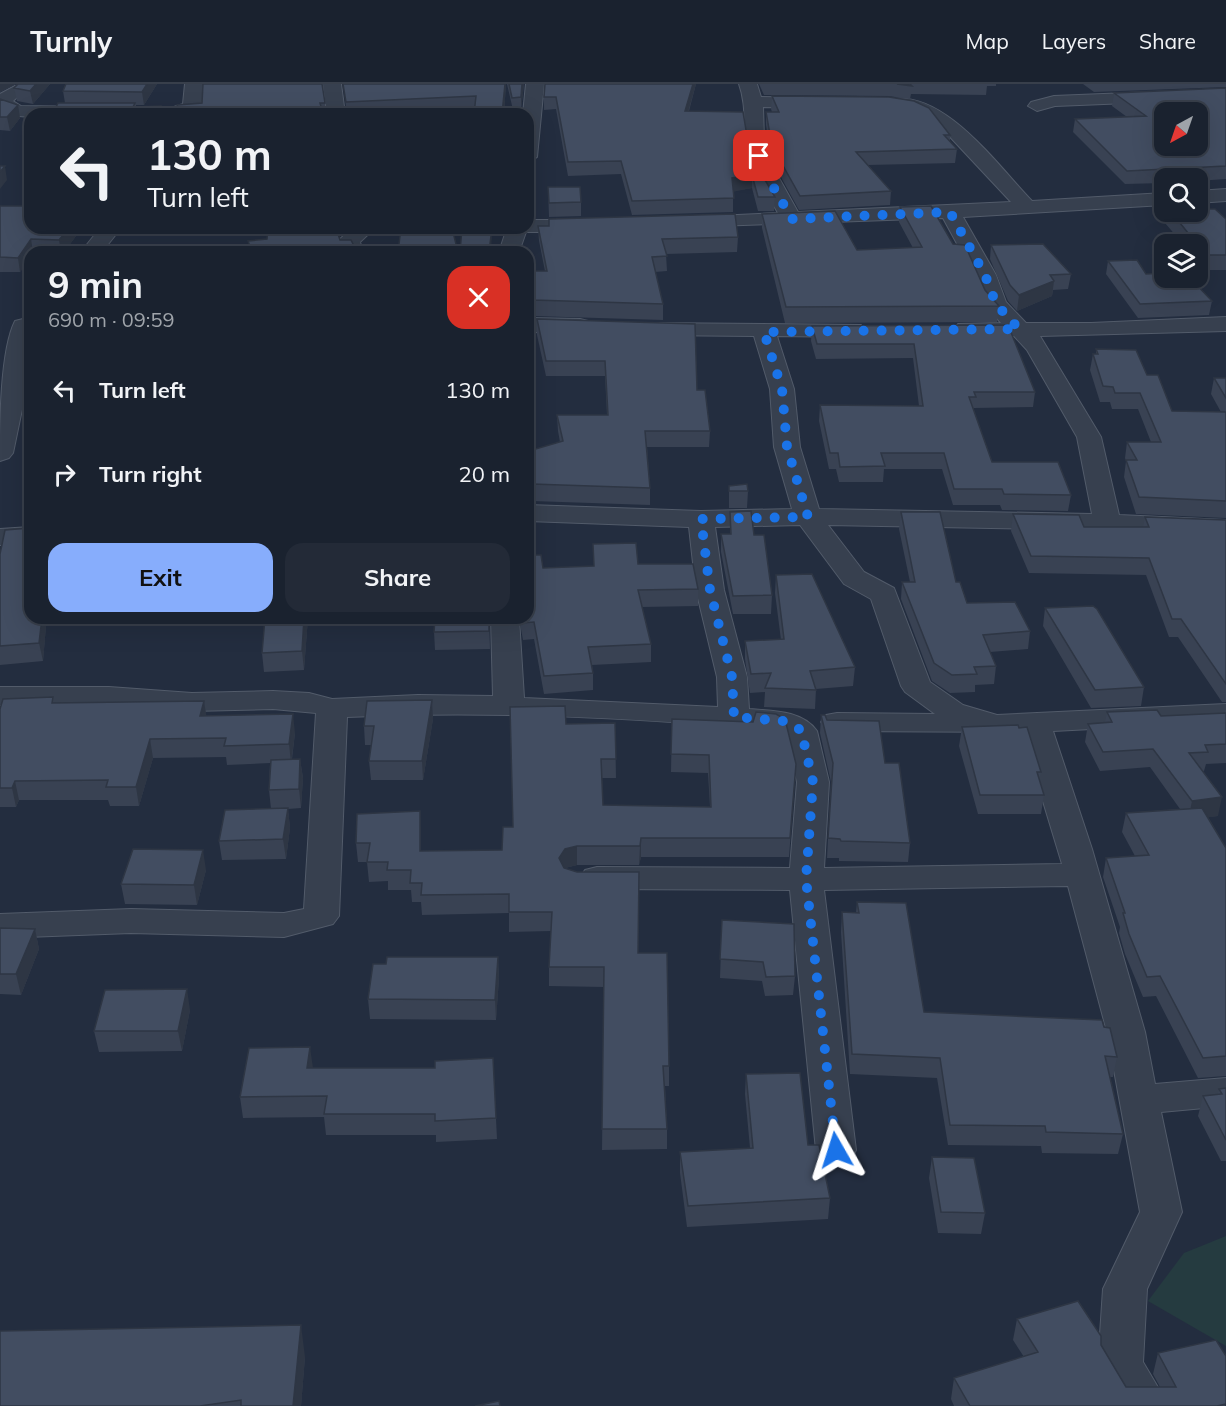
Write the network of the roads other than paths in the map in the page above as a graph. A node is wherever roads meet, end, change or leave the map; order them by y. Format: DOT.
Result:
graph roads {
  1 [pos="194,84"];
  2 [pos="332,84"];
  3 [pos="535,84"];
  4 [pos="748,84"];
  5 [pos="1107,84"];
  6 [pos="15,91"];
  7 [pos="1226,94"];
  8 [pos="1125,97"];
  9 [pos="756,102"];
  10 [pos="829,103"];
  11 [pos="876,103"];
  12 [pos="1038,106"];
  13 [pos="189,108"];
  14 [pos="335,108"];
  15 [pos="531,108"];
  16 [pos="24,111"];
  17 [pos="1211,196"];
  18 [pos="1154,200"];
  19 [pos="1026,206"];
  20 [pos="950,212"];
  21 [pos="1226,213"];
  22 [pos="792,219"];
  23 [pos="673,225"];
  24 [pos="534,226"];
  25 [pos="605,226"];
  26 [pos="106,234"];
  27 [pos="358,234"];
  28 [pos="96,246"];
  29 [pos="352,246"];
  30 [pos="1226,324"];
  31 [pos="534,325"];
  32 [pos="23,326"];
  33 [pos="599,327"];
  34 [pos="634,328"];
  35 [pos="944,329"];
  36 [pos="1019,329"];
  37 [pos="876,330"];
  38 [pos="764,332"];
  39 [pos="22,394"];
  40 [pos="0,453"];
  41 [pos="534,513"];
  42 [pos="808,517"];
  43 [pos="701,519"];
  44 [pos="1107,522"];
  45 [pos="1226,528"];
  46 [pos="24,535"];
  47 [pos="0,537"];
  48 [pos="505,624"];
  49 [pos="0,696"];
  50 [pos="509,706"];
  51 [pos="332,708"];
  52 [pos="1226,714"];
  53 [pos="734,717"];
  54 [pos="783,721"];
  55 [pos="1036,722"];
  56 [pos="996,724"];
  57 [pos="1082,875"];
  58 [pos="578,878"];
  59 [pos="806,879"];
  60 [pos="0,926"];
  61 [pos="1226,1092"];
  62 [pos="1140,1099"];
  63 [pos="836,1150"];
  64 [pos="1146,1406"];
  1 -- 13 [label="street"];
  2 -- 14 [label="street"];
  3 -- 15 [label="street"];
  4 -- 9 [label="street"];
  5 -- 8 [label="street"];
  6 -- 16 [label="street"];
  7 -- 8 [label="street"];
  8 -- 12 [label="street"];
  9 -- 10 [label="street"];
  9 -- 22 [label="street"];
  11 -- 19 [label="street"];
  17 -- 21 [label="street"];
  18 -- 19 [label="street"];
  19 -- 20 [label="street"];
  20 -- 22 [label="street"];
  20 -- 36 [label="street"];
  22 -- 23 [label="street"];
  24 -- 25 [label="street"];
  26 -- 28 [label="street"];
  27 -- 29 [label="street"];
  30 -- 36 [label="street"];
  31 -- 33 [label="street"];
  32 -- 39 [label="street"];
  34 -- 38 [label="street"];
  35 -- 36 [label="street"];
  36 -- 44 [label="street"];
  37 -- 38 [label="street"];
  38 -- 42 [label="street"];
  39 -- 40 [label="street"];
  41 -- 43 [label="street"];
  42 -- 43 [label="street"];
  42 -- 44 [label="street"];
  42 -- 56 [label="street"];
  43 -- 53 [label="street"];
  44 -- 45 [label="street"];
  46 -- 47 [label="street"];
  48 -- 50 [label="street"];
  49 -- 51 [label="street"];
  50 -- 51 [label="street"];
  50 -- 53 [label="street"];
  51 -- 60 [label="street"];
  52 -- 55 [label="street"];
  53 -- 54 [label="street"];
  54 -- 56 [label="street"];
  54 -- 59 [label="street"];
  55 -- 56 [label="street"];
  55 -- 57 [label="street"];
  57 -- 59 [label="street"];
  57 -- 62 [label="street"];
  58 -- 59 [label="street"];
  59 -- 63 [label="street"];
  61 -- 62 [label="street"];
  62 -- 64 [label="street"];
}
